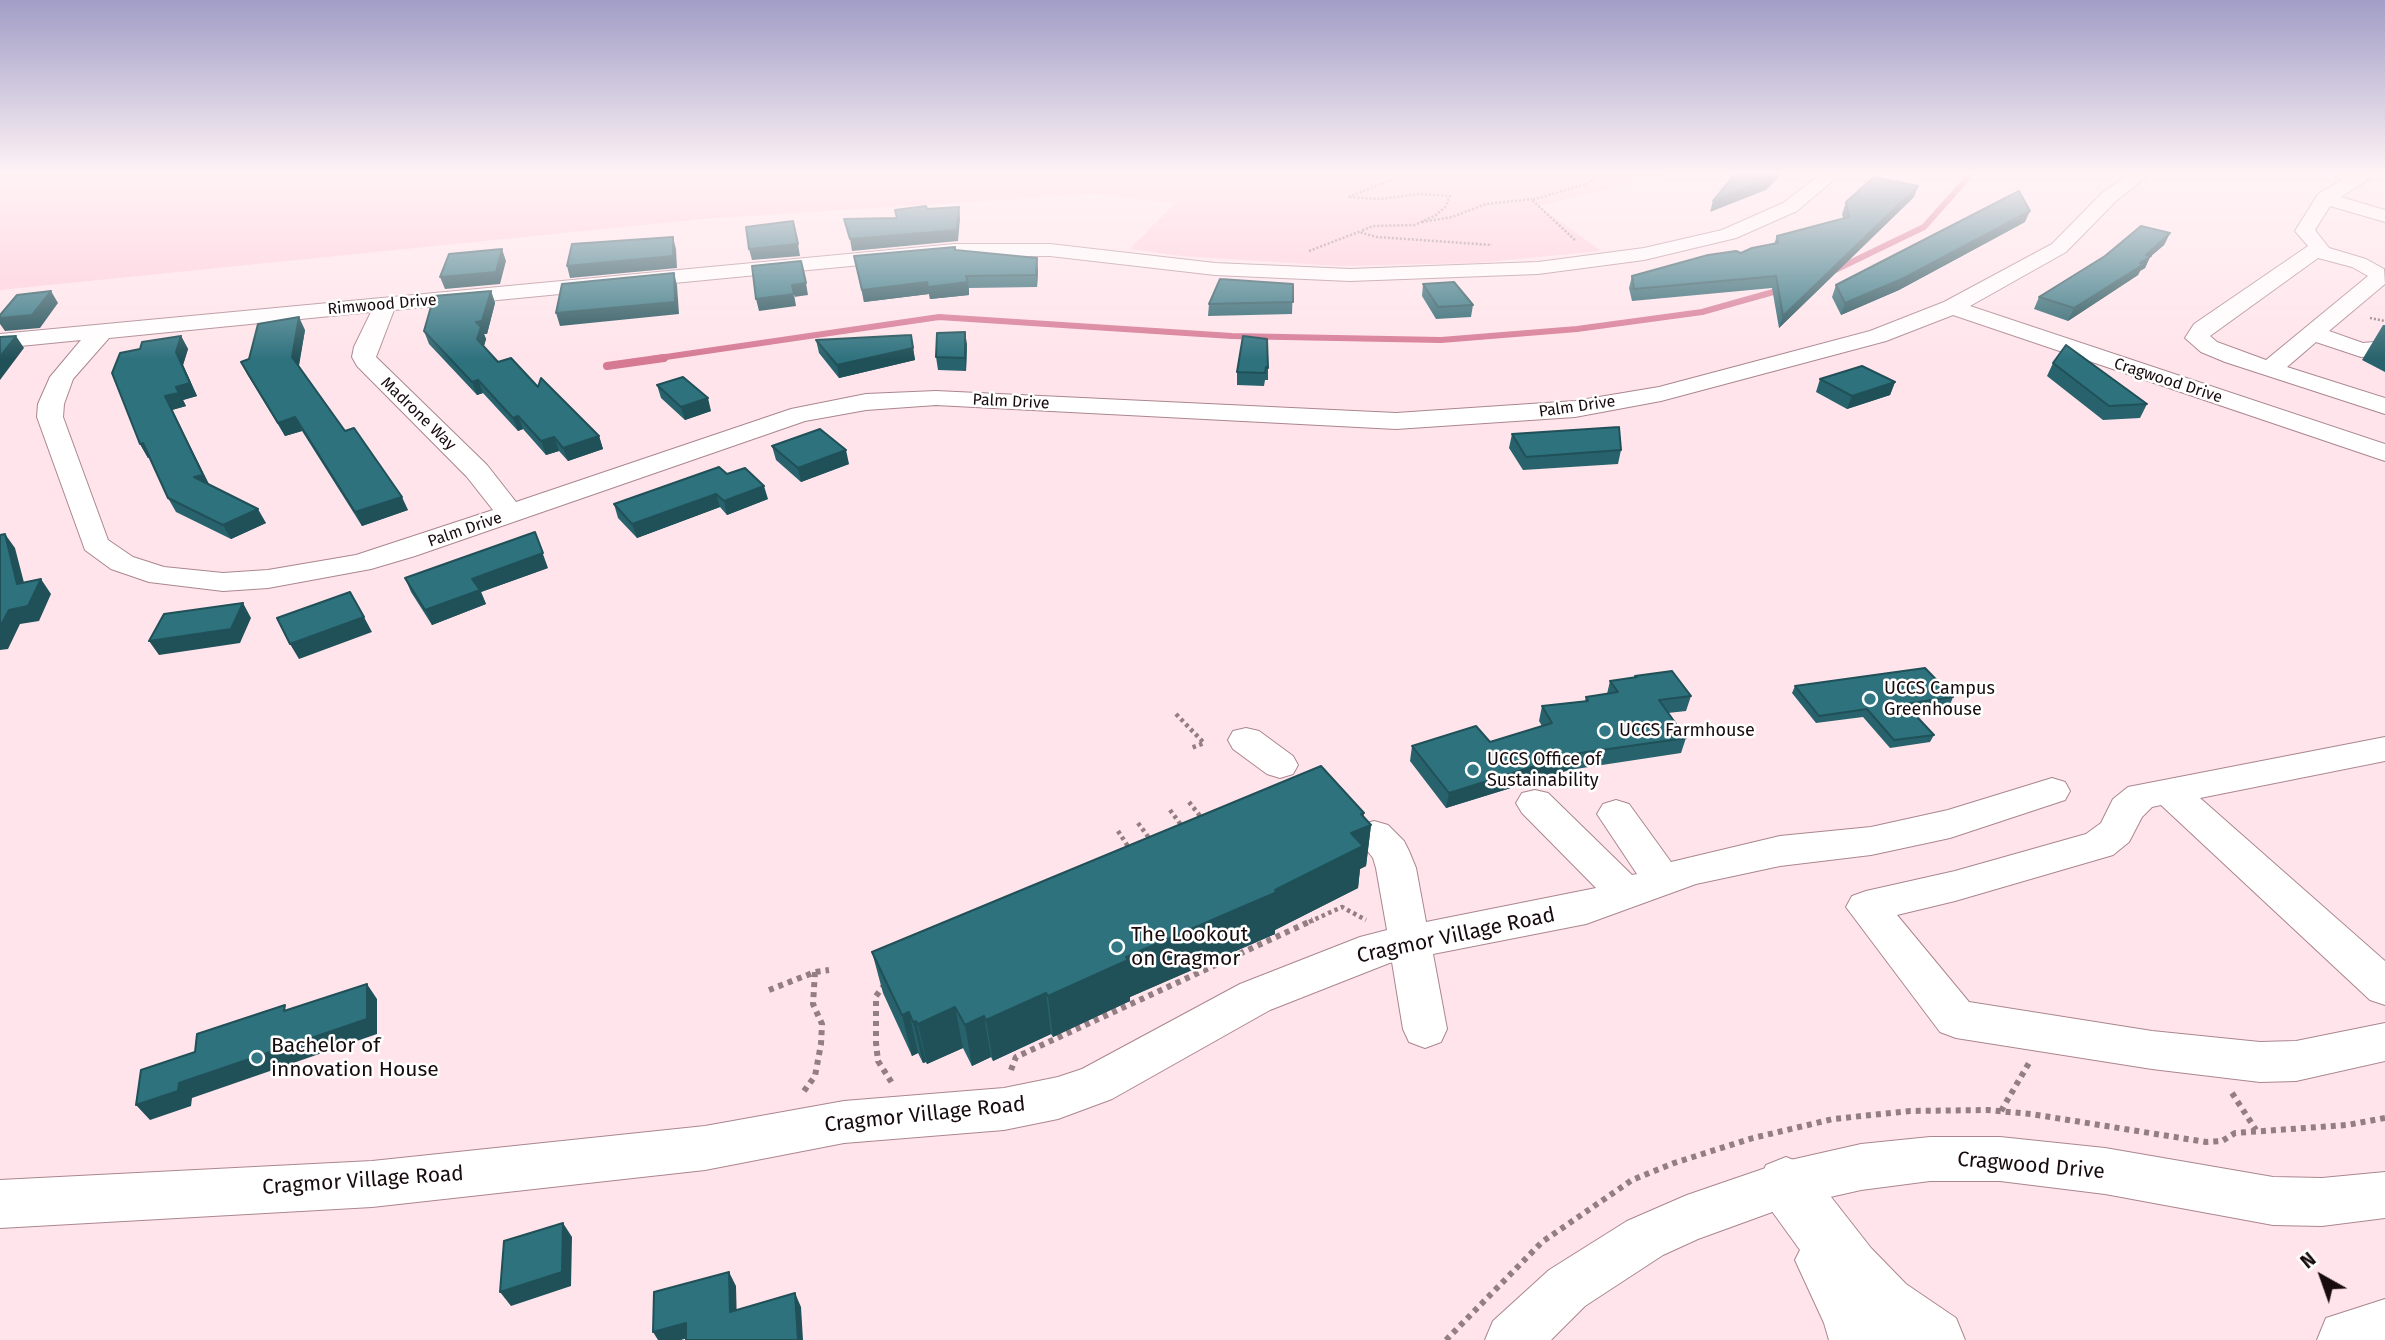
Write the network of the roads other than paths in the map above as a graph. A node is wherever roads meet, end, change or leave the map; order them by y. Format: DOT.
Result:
graph roads {
  1 [pos="1723,236"];
  2 [pos="2071,236"];
  3 [pos="2310,236"];
  4 [pos="2317,251"];
  5 [pos="386,304"];
  6 [pos="1952,307"];
  7 [pos="102,331"];
  8 [pos="2314,333"];
  9 [pos="0,341"];
  10 [pos="2385,348"];
  11 [pos="2270,369"];
  12 [pos="2385,406"];
  13 [pos="2385,453"];
  14 [pos="511,514"];
  15 [pos="1246,740"];
  16 [pos="2385,749"];
  17 [pos="1280,765"];
  18 [pos="2169,790"];
  19 [pos="2052,791"];
  20 [pos="1535,803"];
  21 [pos="1616,814"];
  22 [pos="1374,835"];
  23 [pos="1662,879"];
  24 [pos="1626,894"];
  25 [pos="1394,934"];
  26 [pos="2385,988"];
  27 [pos="1425,1029"];
  28 [pos="2385,1042"];
  29 [pos="1786,1184"];
  30 [pos="2385,1195"];
  31 [pos="0,1204"];
  32 [pos="2385,1330"];
  33 [pos="1512,1340"];
  34 [pos="1860,1340"];
  35 [pos="1934,1340"];
  36 [pos="2348,1340"];
  1 -- 5 [label="street, Rimwood Drive"];
  2 -- 6 [label="street, Palm Drive"];
  3 -- 4 [label="street"];
  4 -- 8 [label="street"];
  4 -- 11 [label="street"];
  5 -- 7 [label="street, Rimwood Drive"];
  5 -- 14 [label="street, Madrone Way"];
  6 -- 13 [label="street, Cragwood Drive"];
  6 -- 14 [label="street, Palm Drive"];
  7 -- 9 [label="street, Rimwood Drive"];
  7 -- 14 [label="street, Palm Drive"];
  8 -- 10 [label="street"];
  8 -- 11 [label="street"];
  11 -- 12 [label="street"];
  15 -- 17 [label="street"];
  16 -- 18 [label="street"];
  18 -- 26 [label="street"];
  18 -- 28 [label="street"];
  19 -- 23 [label="street, Cragmor Village Road"];
  20 -- 24 [label="street"];
  21 -- 23 [label="street"];
  22 -- 25 [label="street"];
  23 -- 24 [label="street, Cragmor Village Road"];
  24 -- 25 [label="street, Cragmor Village Road"];
  25 -- 27 [label="street"];
  25 -- 31 [label="street, Cragmor Village Road"];
  29 -- 30 [label="street, Cragwood Drive"];
  29 -- 33 [label="street, Cragwood Drive"];
  29 -- 34 [label="main road"];
  29 -- 35 [label="main road"];
  32 -- 36 [label="main road"];
}
